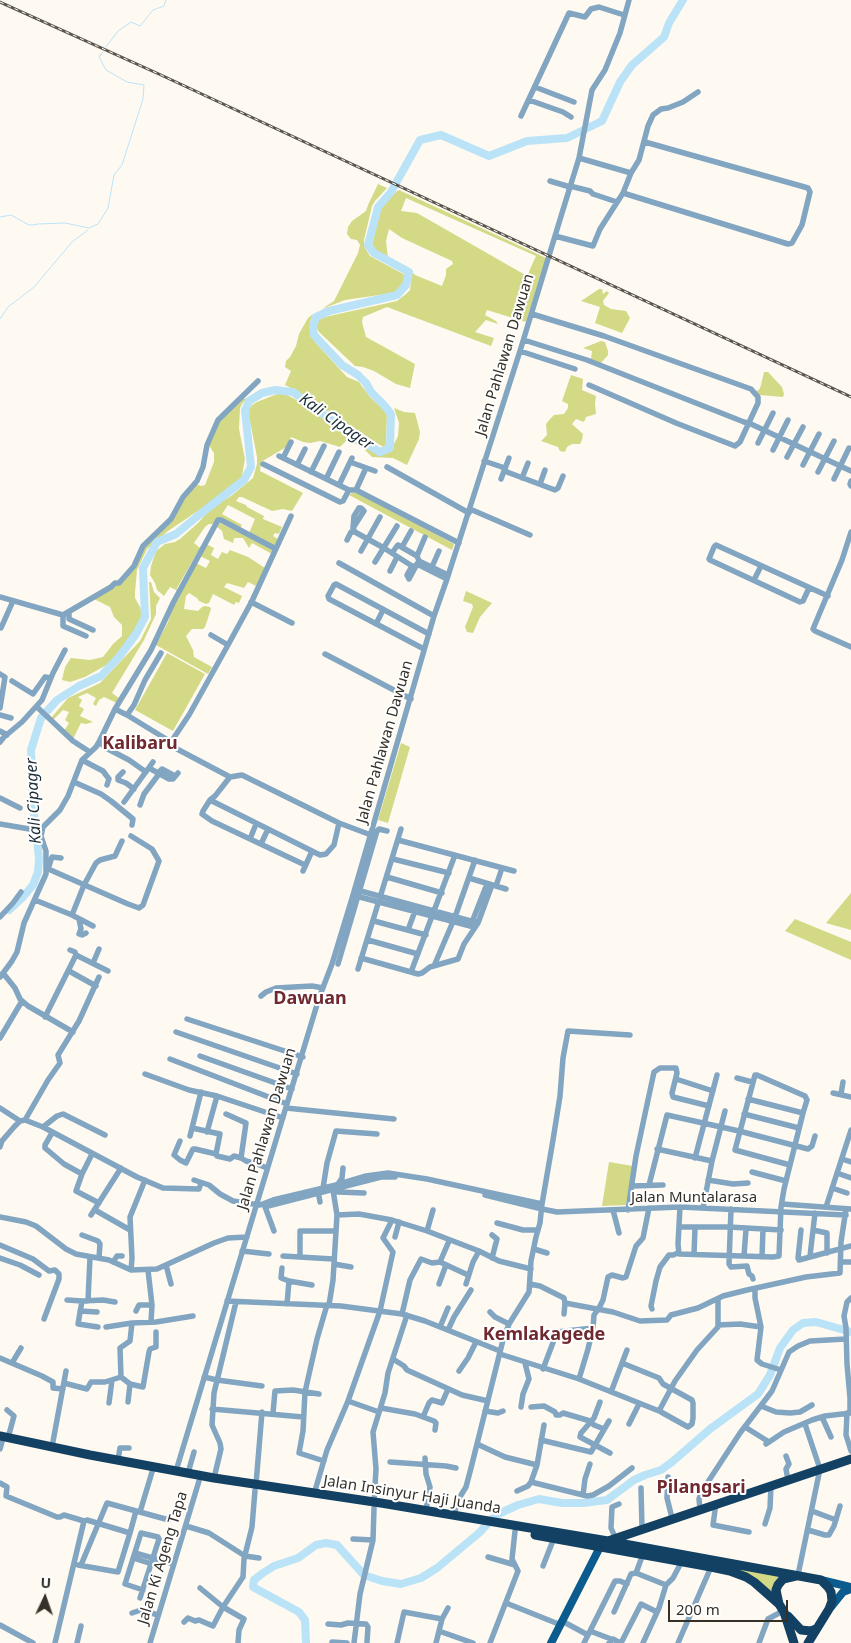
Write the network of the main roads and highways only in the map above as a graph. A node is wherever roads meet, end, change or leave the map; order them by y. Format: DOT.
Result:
graph roads {
  1 [pos="2,1442"];
  2 [pos="90,1458"];
  3 [pos="851,1459"];
  4 [pos="104,1461"];
  5 [pos="255,1487"];
  6 [pos="287,1492"];
  7 [pos="378,1505"];
  8 [pos="478,1522"];
  9 [pos="496,1525"];
  10 [pos="531,1531"];
  11 [pos="614,1543"];
  12 [pos="600,1547"];
  13 [pos="798,1575"];
  14 [pos="821,1580"];
  15 [pos="851,1588"];
  16 [pos="782,1609"];
  17 [pos="829,1609"];
  18 [pos="816,1629"];
  19 [pos="551,1643"];
  20 [pos="794,1643"];
  21 [pos="808,1643"];
  1 -- 2 [label="highway, Jalan Insinyur Haji Juanda"];
  1 -- 2 [label="highway, Jalan Insinyur Haji Juanda"];
  2 -- 4 [label="highway, Jalan Insinyur Haji Juanda"];
  3 -- 11 [label="highway"];
  4 -- 5 [label="highway, Jalan Insinyur Haji Juanda"];
  4 -- 5 [label="highway, Jalan Insinyur Haji Juanda"];
  5 -- 6 [label="highway, Jalan Insinyur Haji Juanda"];
  6 -- 7 [label="highway, Jalan Insinyur Haji Juanda"];
  6 -- 7 [label="highway, Jalan Insinyur Haji Juanda"];
  7 -- 8 [label="highway, Jalan Insinyur Haji Juanda"];
  7 -- 8 [label="highway, Jalan Insinyur Haji Juanda"];
  8 -- 9 [label="highway, Jalan Insinyur Haji Juanda"];
  9 -- 10 [label="highway, Jalan Insinyur Haji Juanda"];
  9 -- 10 [label="highway, Jalan Insinyur Haji Juanda"];
  10 -- 11 [label="highway, Jalan Insinyur Haji Juanda"];
  10 -- 12 [label="highway, Jalan Insinyur Haji Juanda"];
  11 -- 12 [label="highway, Jalan Insinyur Haji Juanda"];
  11 -- 13 [label="highway, Jalan Insinyur Haji Juanda"];
  11 -- 16 [label="highway, Jalan Insinyur Haji Juanda"];
  12 -- 19 [label="main road"];
  13 -- 14 [label="highway, Jalan Insinyur Haji Juanda"];
  13 -- 16 [label="highway"];
  14 -- 15 [label="main road"];
  14 -- 17 [label="highway"];
  15 -- 17 [label="main road"];
  16 -- 18 [label="highway"];
  16 -- 20 [label="highway"];
  17 -- 18 [label="highway"];
  18 -- 21 [label="highway"];
}
